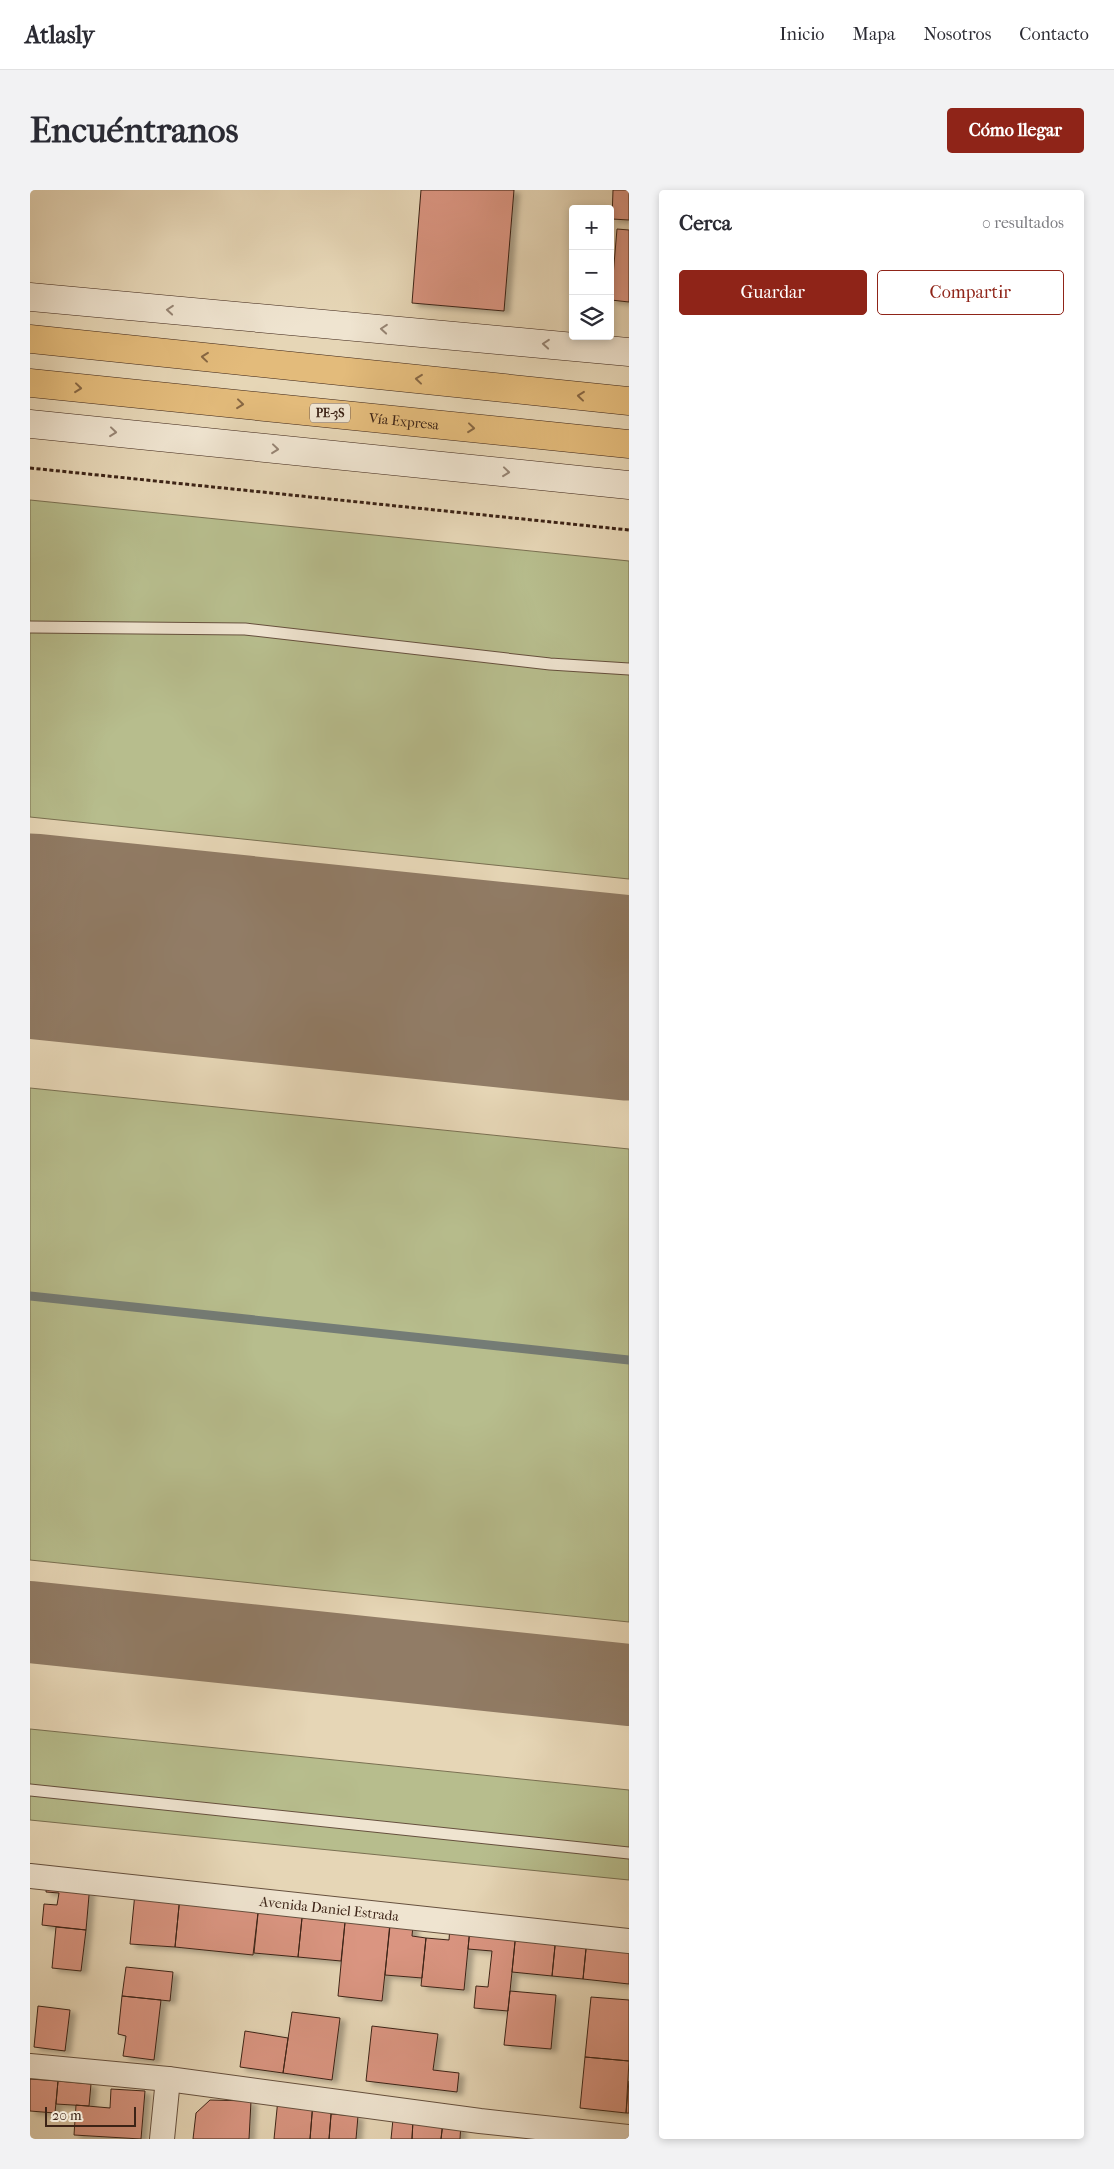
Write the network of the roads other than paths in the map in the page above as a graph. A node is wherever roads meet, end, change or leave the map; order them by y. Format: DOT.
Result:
graph roads {
  1 [pos="30,297"];
  2 [pos="30,339"];
  3 [pos="629,352"];
  4 [pos="30,382"];
  5 [pos="629,401"];
  6 [pos="30,424"];
  7 [pos="629,444"];
  8 [pos="629,485"];
  9 [pos="30,627"];
  10 [pos="629,669"];
  11 [pos="30,1790"];
  12 [pos="629,1853"];
  13 [pos="30,1876"];
  14 [pos="629,1941"];
  15 [pos="30,2066"];
  16 [pos="168,2079"];
  17 [pos="479,2130"];
  18 [pos="629,2137"];
  19 [pos="162,2139"];
  3 -- 1 [label="main road, one-way"];
  5 -- 2 [label="main road, one-way"];
  4 -- 7 [label="main road, Vía Expresa / PE-3S, one-way"];
  6 -- 8 [label="main road, one-way"];
  9 -- 10 [label="lane"];
  11 -- 12 [label="lane"];
  13 -- 14 [label="street, Avenida Daniel Estrada"];
  15 -- 16 [label="street"];
  16 -- 17 [label="street"];
  16 -- 19 [label="street"];
  17 -- 18 [label="street"];
}
